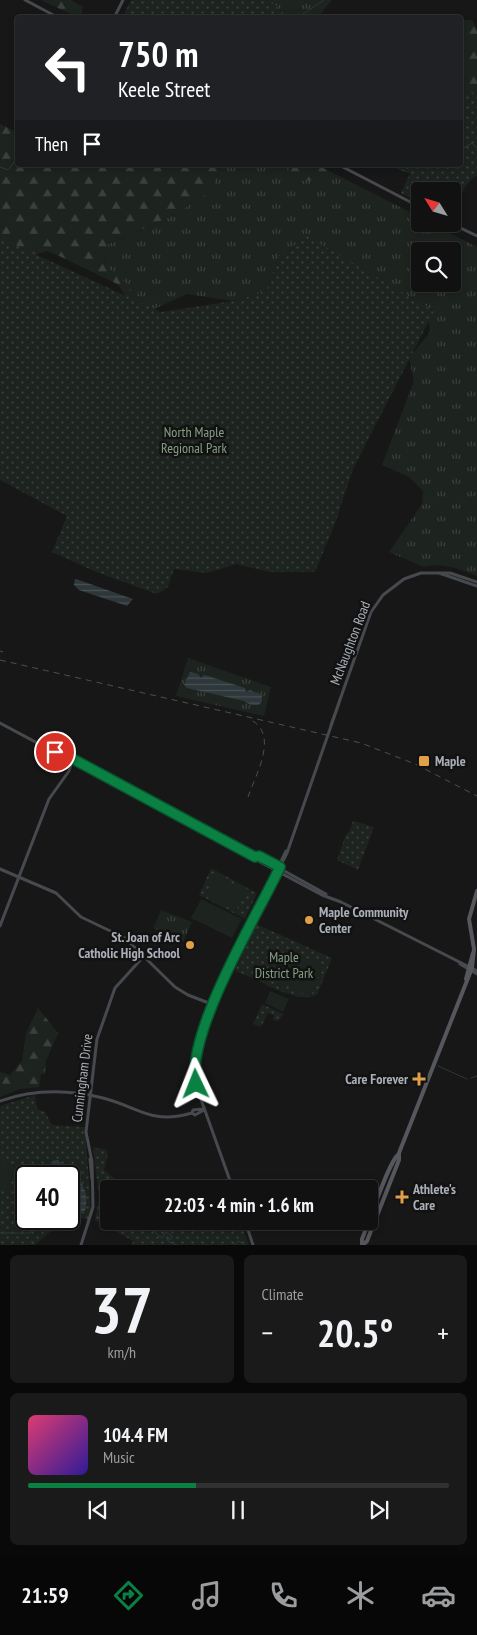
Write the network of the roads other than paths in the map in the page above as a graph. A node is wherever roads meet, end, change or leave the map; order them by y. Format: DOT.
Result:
graph roads {
  1 [pos="25,0"];
  2 [pos="123,0"];
  3 [pos="52,15"];
  4 [pos="116,15"];
  5 [pos="343,167"];
  6 [pos="411,202"];
  7 [pos="461,228"];
  8 [pos="477,236"];
  9 [pos="438,572"];
  10 [pos="477,582"];
  11 [pos="477,586"];
  12 [pos="0,722"];
  13 [pos="72,760"];
  14 [pos="278,868"];
  15 [pos="0,869"];
  16 [pos="20,878"];
  17 [pos="477,891"];
  18 [pos="0,926"];
  19 [pos="144,956"];
  20 [pos="470,969"];
  21 [pos="477,972"];
  22 [pos="214,1005"];
  23 [pos="90,1096"];
  24 [pos="0,1101"];
  25 [pos="204,1110"];
  26 [pos="230,1180"];
  27 [pos="248,1230"];
  28 [pos="81,1245"];
  29 [pos="253,1245"];
  30 [pos="363,1245"];
  1 -- 3 [label="street"];
  2 -- 4 [label="street"];
  5 -- 6 [label="street"];
  7 -- 8 [label="street"];
  9 -- 10 [label="street, McNaughton Road"];
  9 -- 11 [label="street, McNaughton Road"];
  9 -- 14 [label="street, McNaughton Road"];
  12 -- 13 [label="street"];
  13 -- 14 [label="street"];
  13 -- 16 [label="street"];
  14 -- 20 [label="street"];
  14 -- 22 [label="street, McNaughton Road"];
  15 -- 16 [label="street"];
  16 -- 18 [label="street"];
  16 -- 19 [label="street"];
  17 -- 20 [label="main road"];
  19 -- 22 [label="street"];
  19 -- 23 [label="street, Cunningham Drive"];
  20 -- 21 [label="street"];
  20 -- 30 [label="main road"];
  22 -- 25 [label="street, McNaughton Road"];
  23 -- 24 [label="street"];
  23 -- 25 [label="street"];
  23 -- 28 [label="street, Cunningham Drive"];
  25 -- 26 [label="street, McNaughton Road"];
  27 -- 29 [label="street"];
}
